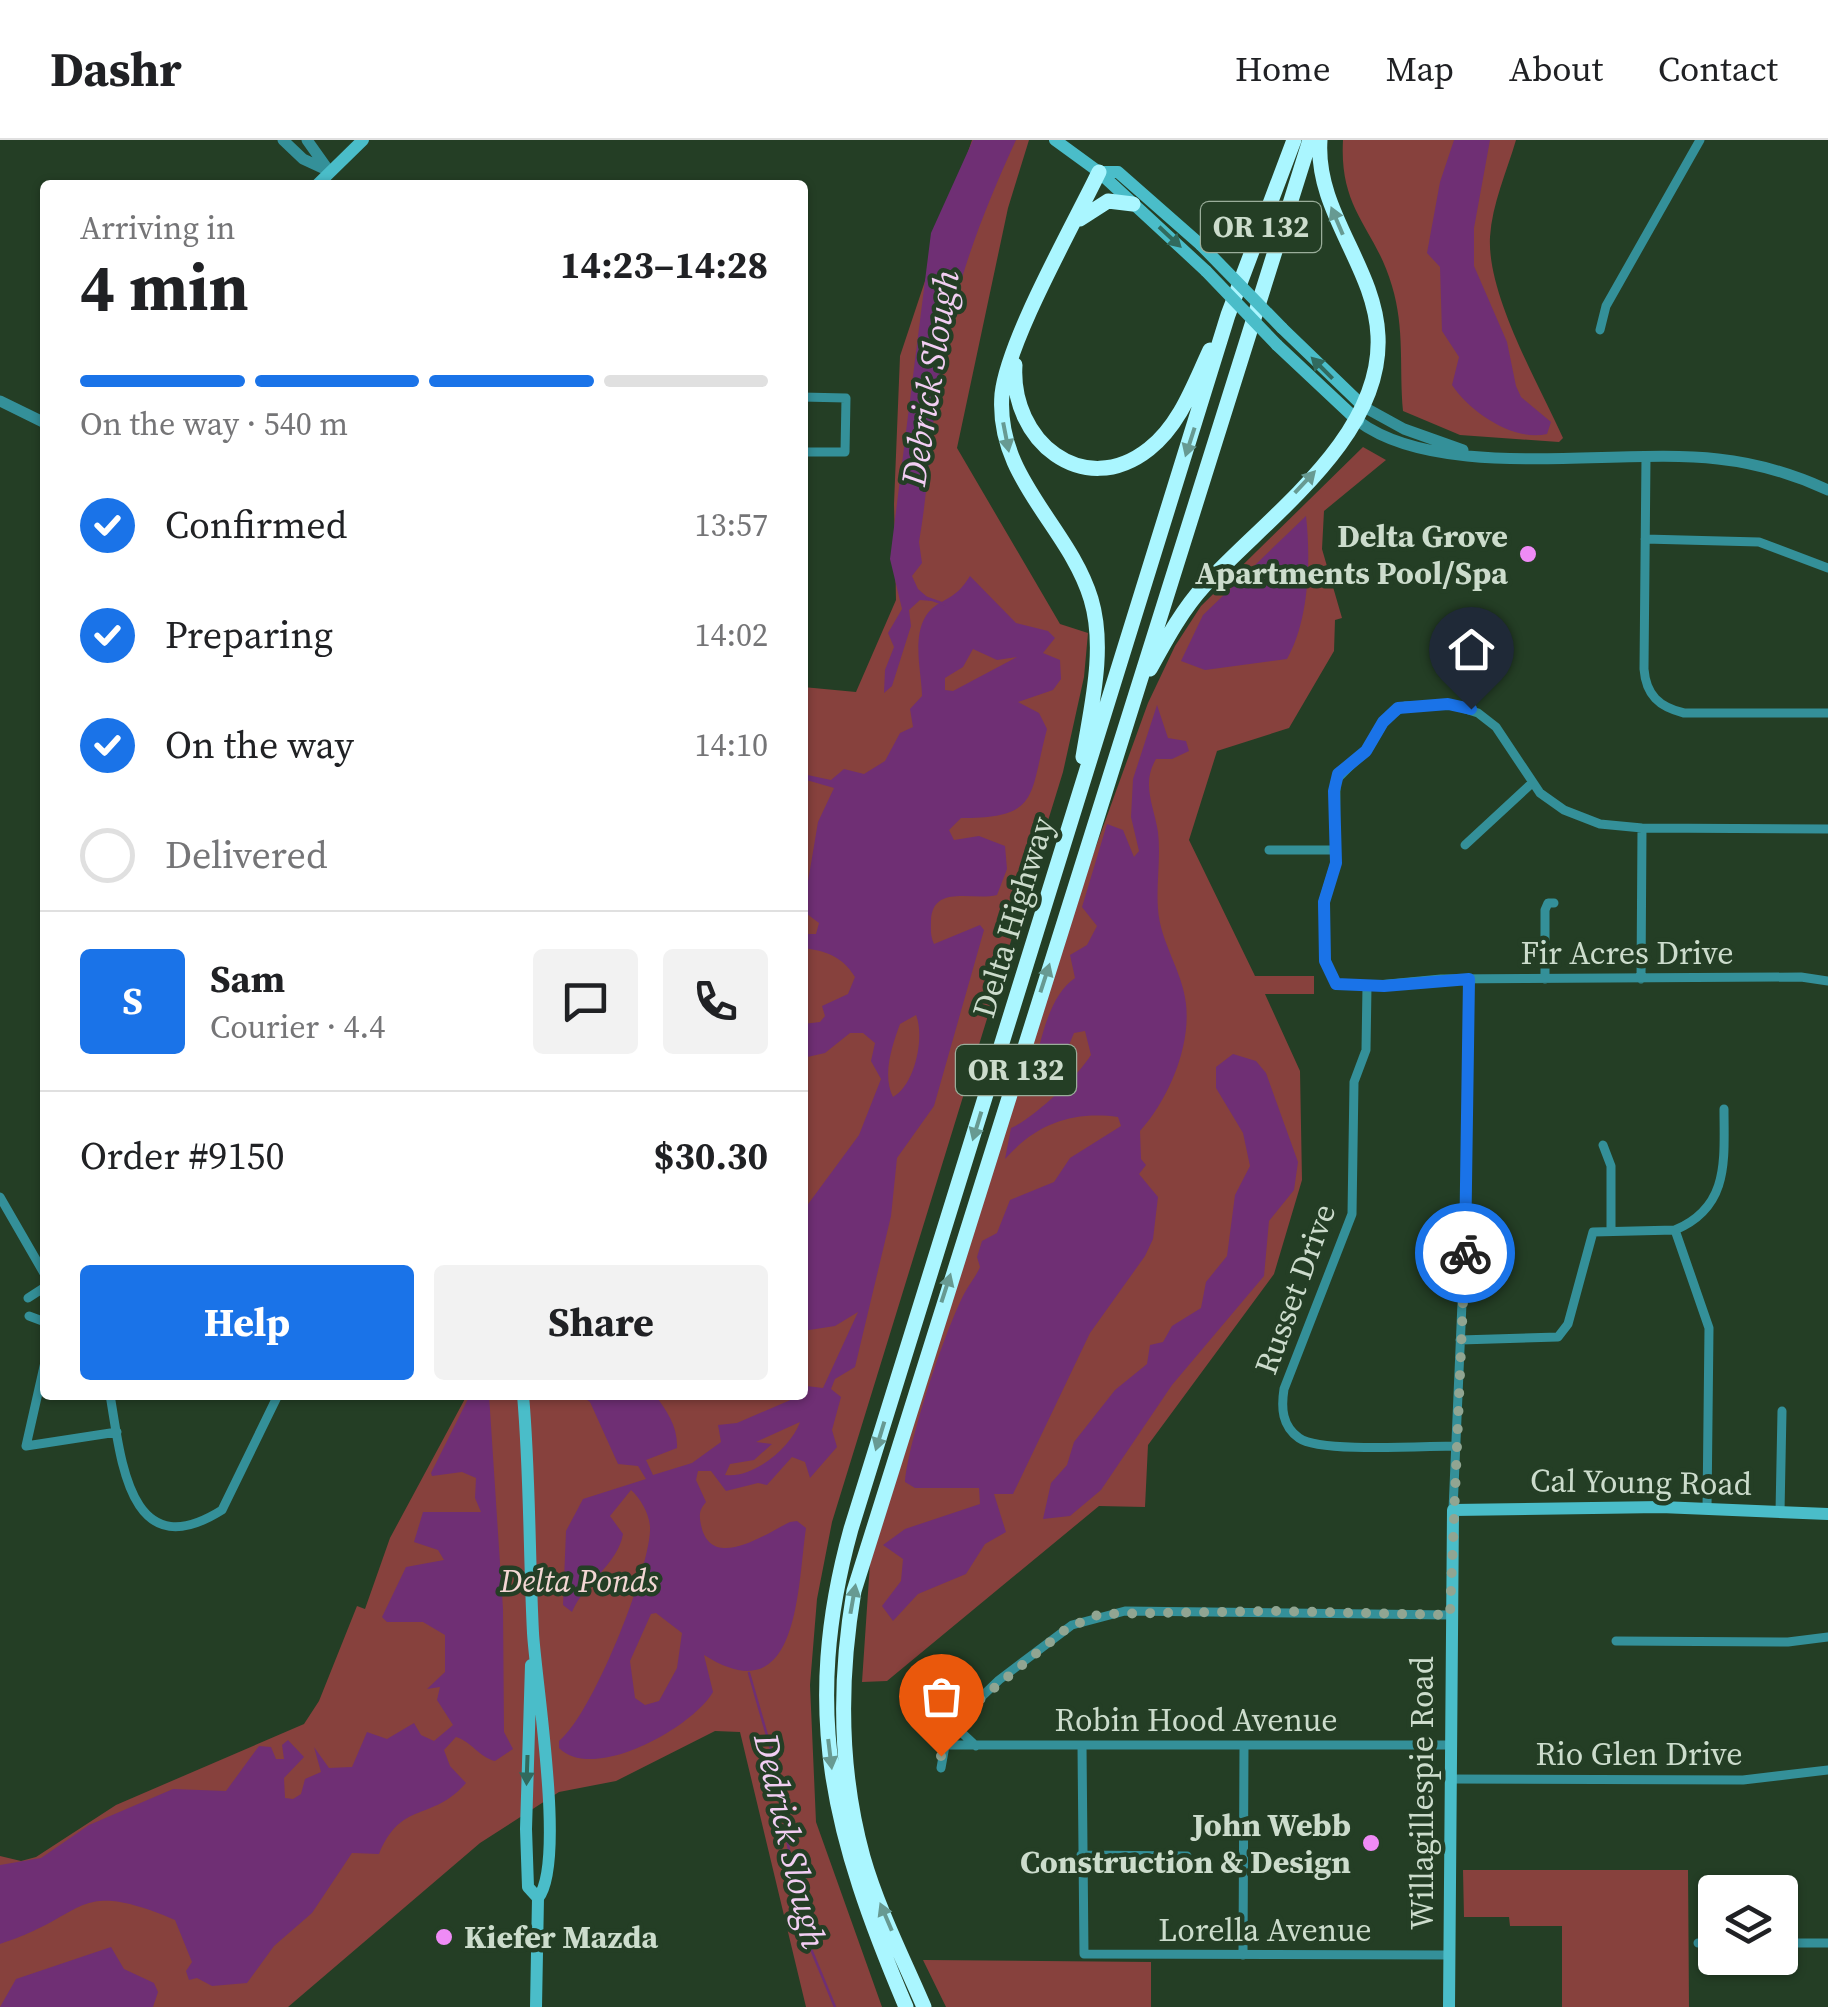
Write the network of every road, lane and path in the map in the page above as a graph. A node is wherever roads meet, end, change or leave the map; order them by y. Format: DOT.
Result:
graph roads {
  1 [pos="283,140"];
  2 [pos="307,140"];
  3 [pos="363,140"];
  4 [pos="1055,140"];
  5 [pos="1294,140"];
  6 [pos="1310,140"];
  7 [pos="1320,140"];
  8 [pos="1700,140"];
  9 [pos="328,172"];
  10 [pos="1099,172"];
  11 [pos="321,180"];
  12 [pos="1133,204"];
  13 [pos="1074,225"];
  14 [pos="1228,315"];
  15 [pos="1600,330"];
  16 [pos="1018,342"];
  17 [pos="808,397"];
  18 [pos="0,401"];
  19 [pos="1361,414"];
  20 [pos="40,421"];
  21 [pos="808,452"];
  22 [pos="1646,457"];
  23 [pos="1828,490"];
  24 [pos="1645,539"];
  25 [pos="1828,568"];
  26 [pos="1136,694"];
  27 [pos="1828,713"];
  28 [pos="1531,784"];
  29 [pos="1075,810"];
  30 [pos="1642,828"];
  31 [pos="1828,828"];
  32 [pos="1465,845"];
  33 [pos="1268,850"];
  34 [pos="1336,850"];
  35 [pos="1554,903"];
  36 [pos="1469,979"];
  37 [pos="1545,979"];
  38 [pos="1641,979"];
  39 [pos="1828,981"];
  40 [pos="1367,986"];
  41 [pos="1724,1109"];
  42 [pos="1602,1144"];
  43 [pos="0,1197"];
  44 [pos="1611,1228"];
  45 [pos="1675,1230"];
  46 [pos="40,1266"];
  47 [pos="40,1290"];
  48 [pos="28,1298"];
  49 [pos="30,1316"];
  50 [pos="40,1320"];
  51 [pos="1460,1340"];
  52 [pos="40,1384"];
  53 [pos="111,1400"];
  54 [pos="276,1400"];
  55 [pos="523,1400"];
  56 [pos="1782,1411"];
  57 [pos="116,1432"];
  58 [pos="1456,1446"];
  59 [pos="1707,1509"];
  60 [pos="1452,1510"];
  61 [pos="1780,1512"];
  62 [pos="1828,1514"];
  63 [pos="1450,1615"];
  64 [pos="1828,1637"];
  65 [pos="533,1638"];
  66 [pos="1616,1641"];
  67 [pos="964,1712"];
  68 [pos="1450,1745"];
  69 [pos="942,1746"];
  70 [pos="976,1746"];
  71 [pos="1082,1746"];
  72 [pos="1244,1746"];
  73 [pos="941,1768"];
  74 [pos="1828,1770"];
  75 [pos="1449,1779"];
  76 [pos="1081,1856"];
  77 [pos="1186,1856"];
  78 [pos="538,1898"];
  79 [pos="1798,1943"];
  80 [pos="1828,1943"];
  81 [pos="1243,1955"];
  82 [pos="1449,1955"];
  83 [pos="536,2007"];
  84 [pos="906,2007"];
  85 [pos="924,2007"];
  86 [pos="1450,2007"];
  1 -- 9 [label="street"];
  2 -- 9 [label="street"];
  3 -- 9 [label="main road"];
  4 -- 10 [label="main road"];
  5 -- 14 [label="highway, Delta Highway / OR 132"];
  6 -- 26 [label="highway, Delta Highway / OR 132"];
  19 -- 7 [label="highway, one-way"];
  8 -- 15 [label="street"];
  9 -- 11 [label="main road"];
  10 -- 12 [label="main road"];
  10 -- 13 [label="highway"];
  19 -- 10 [label="main road, one-way, bridge"];
  12 -- 13 [label="highway"];
  12 -- 19 [label="main road, one-way, bridge"];
  13 -- 16 [label="highway"];
  14 -- 16 [label="highway"];
  14 -- 29 [label="highway, Delta Highway / OR 132, one-way"];
  16 -- 29 [label="highway, one-way"];
  17 -- 21 [label="street"];
  18 -- 20 [label="street"];
  19 -- 22 [label="street"];
  26 -- 19 [label="highway, one-way"];
  22 -- 23 [label="street"];
  22 -- 24 [label="street"];
  24 -- 25 [label="street"];
  24 -- 27 [label="street"];
  85 -- 26 [label="highway, Delta Highway / OR 132, one-way"];
  28 -- 30 [label="street"];
  28 -- 32 [label="street"];
  28 -- 34 [label="street"];
  29 -- 84 [label="highway, Delta Highway / OR 132, one-way"];
  30 -- 31 [label="street"];
  30 -- 38 [label="street"];
  33 -- 34 [label="street"];
  34 -- 40 [label="street"];
  35 -- 37 [label="street"];
  36 -- 37 [label="street, Fir Acres Drive"];
  36 -- 40 [label="street, Fir Acres Drive"];
  36 -- 51 [label="street, Willagillespie Road"];
  37 -- 38 [label="street, Fir Acres Drive"];
  38 -- 39 [label="street, Fir Acres Drive"];
  40 -- 58 [label="street, Russet Drive"];
  41 -- 45 [label="street"];
  42 -- 44 [label="street"];
  43 -- 46 [label="street"];
  44 -- 45 [label="street"];
  44 -- 51 [label="street"];
  45 -- 59 [label="street"];
  47 -- 48 [label="street"];
  49 -- 50 [label="street"];
  51 -- 58 [label="street, Willagillespie Road"];
  52 -- 57 [label="street"];
  53 -- 57 [label="street"];
  54 -- 57 [label="street"];
  55 -- 65 [label="main road"];
  56 -- 61 [label="street"];
  58 -- 60 [label="street, Willagillespie Road"];
  59 -- 60 [label="main road, Cal Young Road"];
  59 -- 61 [label="main road, Cal Young Road"];
  60 -- 63 [label="main road, Willagillespie Road"];
  61 -- 62 [label="main road, Cal Young Road"];
  63 -- 67 [label="street"];
  63 -- 68 [label="main road, Willagillespie Road"];
  64 -- 66 [label="street"];
  65 -- 78 [label="main road"];
  65 -- 78 [label="main road, one-way"];
  67 -- 69 [label="street"];
  67 -- 70 [label="street"];
  68 -- 72 [label="street, Robin Hood Avenue"];
  68 -- 75 [label="main road, Willagillespie Road"];
  69 -- 70 [label="street, Robin Hood Avenue"];
  69 -- 73 [label="street"];
  70 -- 71 [label="street, Robin Hood Avenue"];
  71 -- 72 [label="street, Robin Hood Avenue"];
  71 -- 76 [label="street"];
  72 -- 81 [label="street"];
  74 -- 75 [label="street, Rio Glen Drive"];
  75 -- 82 [label="main road, Willagillespie Road"];
  76 -- 77 [label="street"];
  76 -- 81 [label="street, Lorella Avenue"];
  78 -- 83 [label="main road"];
  79 -- 80 [label="street"];
  81 -- 82 [label="street, Lorella Avenue"];
  82 -- 86 [label="main road, Willagillespie Road"];
}
